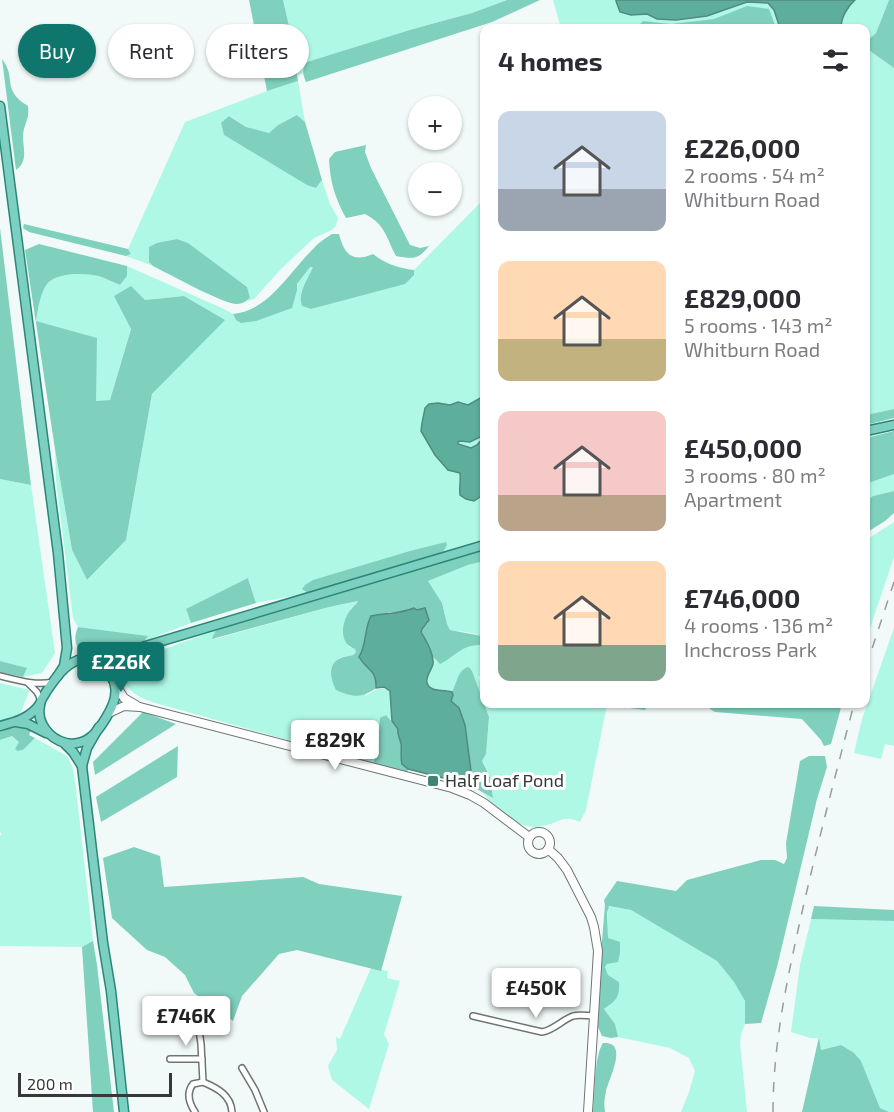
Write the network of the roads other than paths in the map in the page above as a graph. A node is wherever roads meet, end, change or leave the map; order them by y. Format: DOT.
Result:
graph roads {
  1 [pos="0,106"];
  2 [pos="894,425"];
  3 [pos="870,430"];
  4 [pos="480,546"];
  5 [pos="65,636"];
  6 [pos="142,647"];
  7 [pos="87,660"];
  8 [pos="0,676"];
  9 [pos="55,680"];
  10 [pos="113,680"];
  11 [pos="28,683"];
  12 [pos="40,702"];
  13 [pos="140,707"];
  14 [pos="109,713"];
  15 [pos="15,722"];
  16 [pos="0,726"];
  17 [pos="99,727"];
  18 [pos="52,737"];
  19 [pos="64,743"];
  20 [pos="82,766"];
  21 [pos="530,837"];
  22 [pos="548,849"];
  23 [pos="160,1012"];
  24 [pos="473,1016"];
  25 [pos="594,1016"];
  26 [pos="170,1059"];
  27 [pos="202,1059"];
  28 [pos="242,1068"];
  29 [pos="203,1082"];
  30 [pos="124,1112"];
  31 [pos="195,1112"];
  32 [pos="232,1112"];
  33 [pos="264,1112"];
  34 [pos="588,1112"];
  1 -- 5 [label="main road"];
  2 -- 3 [label="main road"];
  4 -- 6 [label="main road"];
  5 -- 7 [label="main road"];
  5 -- 9 [label="main road"];
  6 -- 7 [label="main road"];
  6 -- 10 [label="main road"];
  7 -- 9 [label="main road"];
  7 -- 10 [label="main road"];
  8 -- 11 [label="street"];
  9 -- 11 [label="street"];
  9 -- 12 [label="main road"];
  10 -- 13 [label="main road"];
  10 -- 14 [label="main road"];
  11 -- 12 [label="street"];
  12 -- 15 [label="main road"];
  12 -- 18 [label="main road"];
  13 -- 14 [label="main road"];
  13 -- 21 [label="main road"];
  14 -- 17 [label="main road"];
  15 -- 16 [label="main road"];
  15 -- 18 [label="main road"];
  17 -- 19 [label="main road"];
  17 -- 20 [label="main road"];
  18 -- 19 [label="main road"];
  19 -- 20 [label="main road"];
  20 -- 30 [label="main road"];
  21 -- 22 [label="main road"];
  21 -- 22 [label="main road"];
  22 -- 25 [label="main road"];
  23 -- 27 [label="street"];
  24 -- 25 [label="street"];
  25 -- 34 [label="main road"];
  26 -- 27 [label="street"];
  27 -- 29 [label="street"];
  28 -- 33 [label="street"];
  29 -- 31 [label="street"];
  29 -- 32 [label="street"];
}
